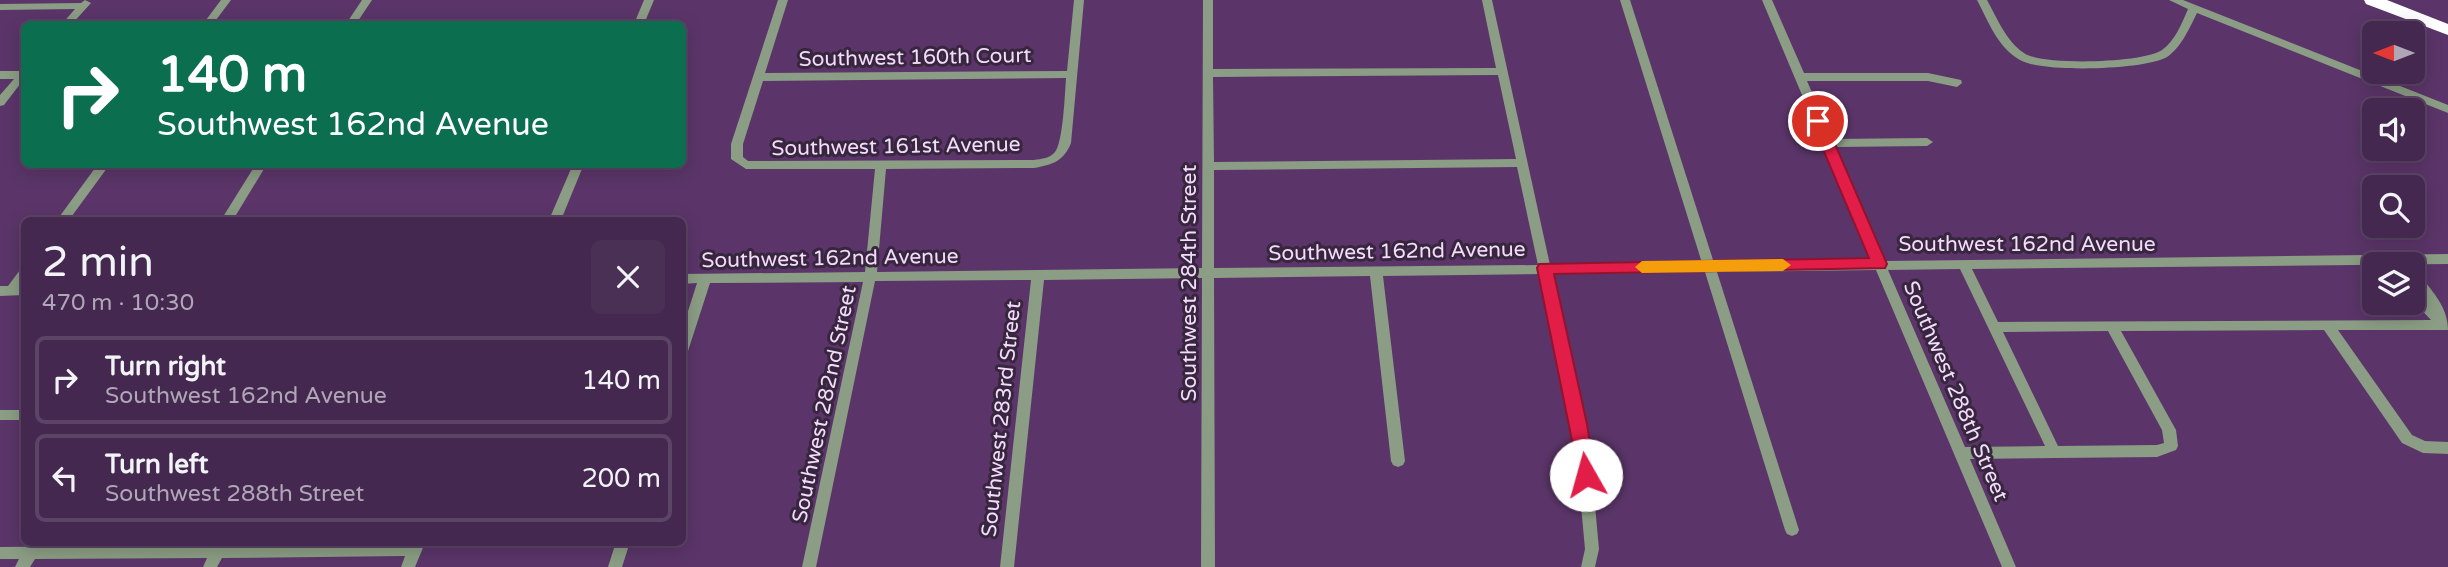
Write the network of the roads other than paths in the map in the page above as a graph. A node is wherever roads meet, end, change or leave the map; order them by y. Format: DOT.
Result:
graph roads {
  1 [pos="226,0"];
  2 [pos="367,0"];
  3 [pos="649,0"];
  4 [pos="783,0"];
  5 [pos="1079,0"];
  6 [pos="1208,0"];
  7 [pos="1487,0"];
  8 [pos="1625,0"];
  9 [pos="1767,0"];
  10 [pos="1982,0"];
  11 [pos="2174,0"];
  12 [pos="2372,0"];
  13 [pos="2402,0"];
  14 [pos="86,3"];
  15 [pos="0,7"];
  16 [pos="2194,8"];
  17 [pos="70,21"];
  18 [pos="210,21"];
  19 [pos="353,21"];
  20 [pos="640,21"];
  21 [pos="2444,25"];
  22 [pos="1503,71"];
  23 [pos="1209,73"];
  24 [pos="21,74"];
  25 [pos="1073,74"];
  26 [pos="0,75"];
  27 [pos="758,77"];
  28 [pos="1800,77"];
  29 [pos="21,78"];
  30 [pos="1957,83"];
  31 [pos="0,102"];
  32 [pos="2448,109"];
  33 [pos="1927,142"];
  34 [pos="1828,143"];
  35 [pos="1522,163"];
  36 [pos="881,166"];
  37 [pos="1209,166"];
  38 [pos="102,168"];
  39 [pos="260,168"];
  40 [pos="577,168"];
  41 [pos="65,217"];
  42 [pos="229,217"];
  43 [pos="556,217"];
  44 [pos="2448,259"];
  45 [pos="2425,261"];
  46 [pos="2362,263"];
  47 [pos="1880,264"];
  48 [pos="1964,264"];
  49 [pos="1709,266"];
  50 [pos="1545,268"];
  51 [pos="1376,271"];
  52 [pos="1209,272"];
  53 [pos="1038,275"];
  54 [pos="870,277"];
  55 [pos="686,279"];
  56 [pos="705,279"];
  57 [pos="2425,291"];
  58 [pos="2425,308"];
  59 [pos="2327,326"];
  60 [pos="2447,326"];
  61 [pos="1995,327"];
  62 [pos="2112,327"];
  63 [pos="686,338"];
  64 [pos="0,415"];
  65 [pos="21,415"];
  66 [pos="2448,448"];
  67 [pos="2054,452"];
  68 [pos="1960,453"];
  69 [pos="1398,461"];
  70 [pos="1792,530"];
  71 [pos="417,546"];
  72 [pos="621,546"];
  73 [pos="218,551"];
  74 [pos="31,553"];
  75 [pos="0,554"];
  76 [pos="22,567"];
  77 [pos="210,567"];
  78 [pos="408,567"];
  79 [pos="615,567"];
  80 [pos="809,567"];
  81 [pos="1006,567"];
  82 [pos="1208,567"];
  83 [pos="1588,567"];
  84 [pos="2008,567"];
  1 -- 18 [label="street"];
  2 -- 19 [label="street"];
  3 -- 20 [label="street"];
  4 -- 27 [label="street"];
  5 -- 25 [label="street"];
  6 -- 23 [label="street, Southwest 284th Street"];
  7 -- 22 [label="street"];
  8 -- 49 [label="street"];
  9 -- 28 [label="street, Southwest 288th Street"];
  10 -- 16 [label="street"];
  11 -- 16 [label="street"];
  12 -- 21 [label="highway"];
  13 -- 21 [label="highway"];
  14 -- 15 [label="street"];
  14 -- 17 [label="street"];
  16 -- 32 [label="street"];
  22 -- 23 [label="street"];
  22 -- 35 [label="street"];
  23 -- 37 [label="street, Southwest 284th Street"];
  24 -- 26 [label="street"];
  25 -- 27 [label="street, Southwest 160th Court"];
  25 -- 36 [label="street, Southwest 161st Avenue"];
  27 -- 36 [label="street, Southwest 161st Avenue"];
  28 -- 30 [label="street"];
  28 -- 34 [label="street, Southwest 288th Street"];
  29 -- 31 [label="street"];
  33 -- 34 [label="street"];
  34 -- 47 [label="street, Southwest 288th Street"];
  35 -- 37 [label="street"];
  35 -- 50 [label="street"];
  36 -- 54 [label="street, Southwest 282nd Street"];
  37 -- 52 [label="street, Southwest 284th Street"];
  38 -- 41 [label="street"];
  39 -- 42 [label="street"];
  40 -- 43 [label="street"];
  44 -- 45 [label="street, Southwest 162nd Avenue"];
  46 -- 48 [label="street, Southwest 162nd Avenue"];
  47 -- 48 [label="street, Southwest 162nd Avenue"];
  47 -- 49 [label="street, Southwest 162nd Avenue"];
  47 -- 68 [label="street, Southwest 288th Street"];
  48 -- 61 [label="street"];
  49 -- 50 [label="street, Southwest 162nd Avenue"];
  49 -- 70 [label="street"];
  50 -- 51 [label="street, Southwest 162nd Avenue"];
  50 -- 83 [label="street"];
  51 -- 52 [label="street, Southwest 162nd Avenue"];
  51 -- 69 [label="street"];
  52 -- 53 [label="street, Southwest 162nd Avenue"];
  52 -- 82 [label="street, Southwest 284th Street"];
  53 -- 54 [label="street, Southwest 162nd Avenue"];
  53 -- 81 [label="street, Southwest 283rd Street"];
  54 -- 56 [label="street, Southwest 162nd Avenue"];
  54 -- 80 [label="street, Southwest 282nd Street"];
  55 -- 56 [label="street, Southwest 162nd Avenue"];
  56 -- 63 [label="street"];
  57 -- 60 [label="street"];
  58 -- 60 [label="street"];
  59 -- 60 [label="street"];
  59 -- 62 [label="street"];
  59 -- 66 [label="street"];
  61 -- 62 [label="street"];
  61 -- 67 [label="street"];
  62 -- 67 [label="street"];
  64 -- 65 [label="street"];
  67 -- 68 [label="street"];
  68 -- 84 [label="street, Southwest 288th Street"];
  71 -- 73 [label="street"];
  71 -- 78 [label="street"];
  72 -- 79 [label="street"];
  73 -- 74 [label="street"];
  73 -- 77 [label="street"];
  74 -- 75 [label="street"];
  74 -- 76 [label="street"];
}
